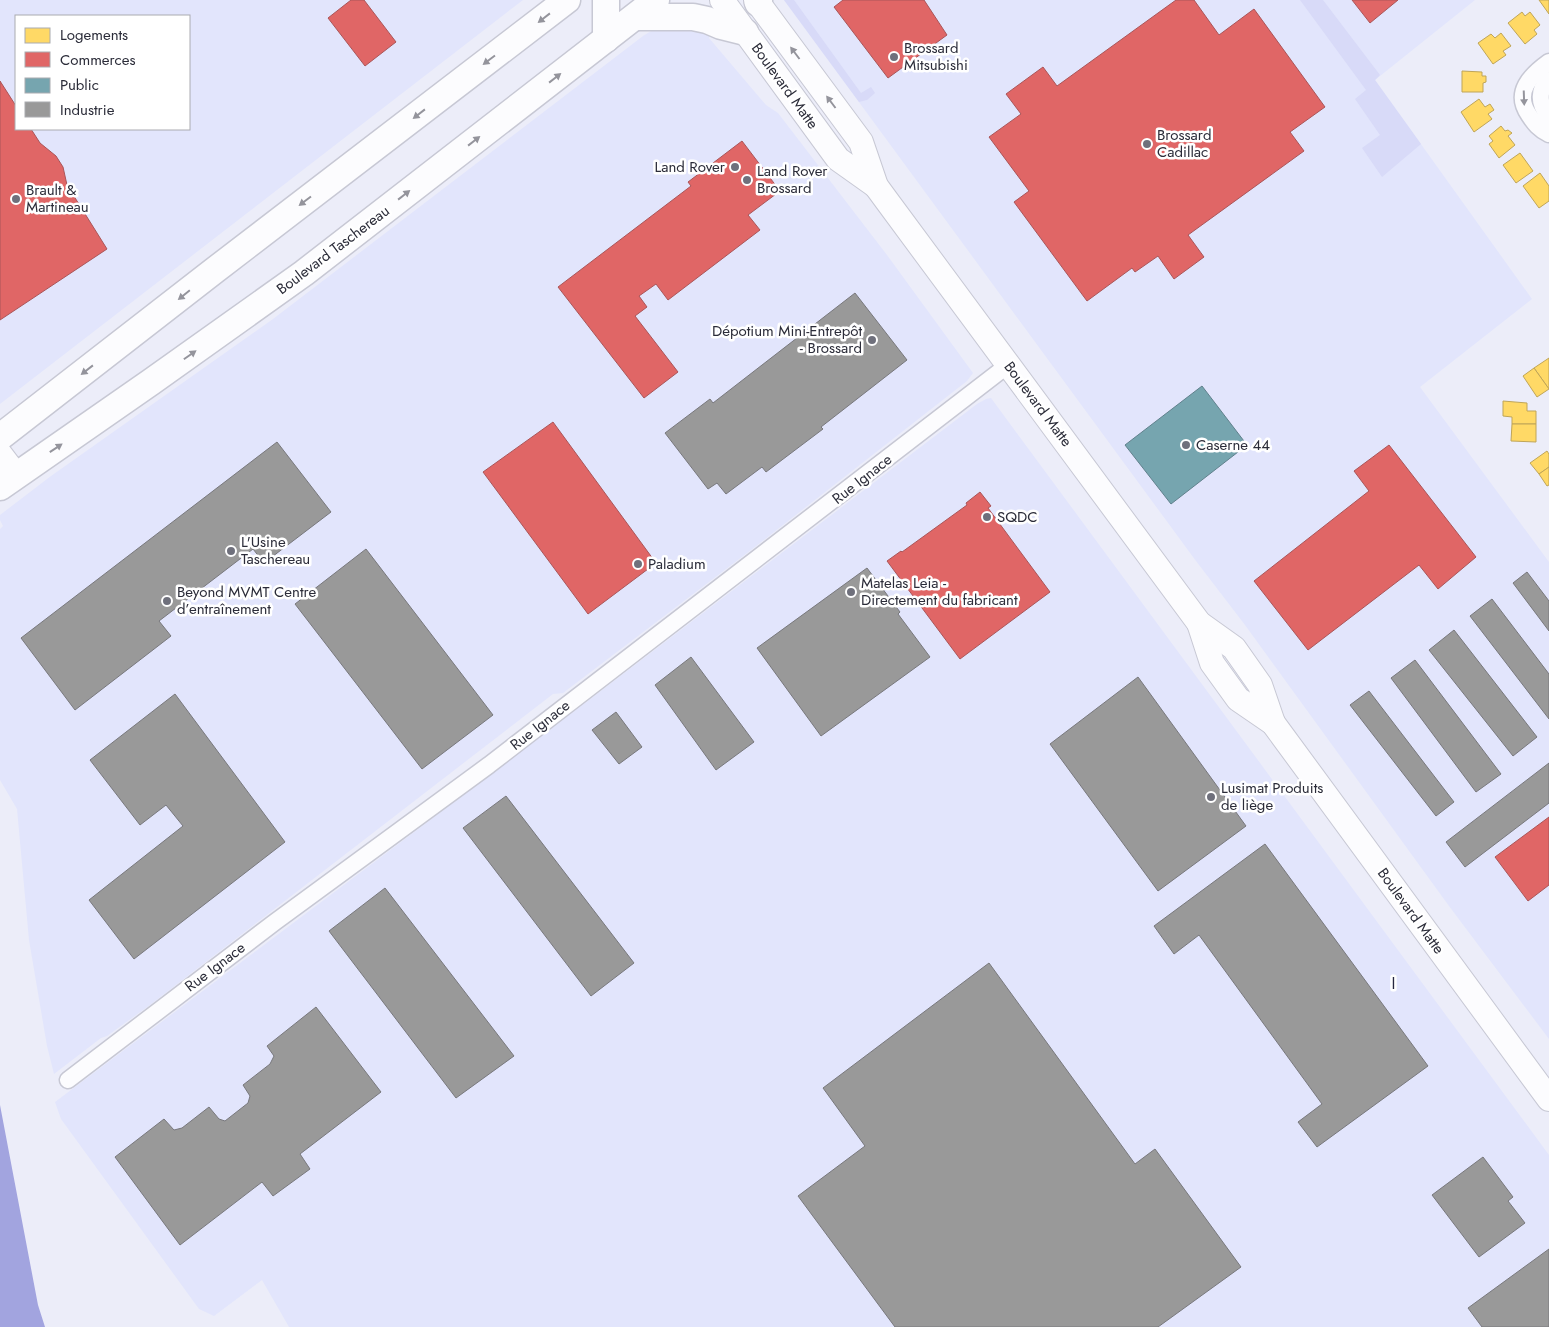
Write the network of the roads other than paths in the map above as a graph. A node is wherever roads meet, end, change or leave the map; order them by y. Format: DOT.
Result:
graph roads {
  1 [pos="567,0"];
  2 [pos="606,0"];
  3 [pos="656,0"];
  4 [pos="722,0"];
  5 [pos="758,1"];
  6 [pos="635,16"];
  7 [pos="745,32"];
  8 [pos="606,39"];
  9 [pos="1549,62"];
  10 [pos="1549,80"];
  11 [pos="1549,118"];
  12 [pos="1549,134"];
  13 [pos="876,186"];
  14 [pos="1008,365"];
  15 [pos="0,437"];
  16 [pos="0,454"];
  17 [pos="8,481"];
  18 [pos="68,1080"];
  19 [pos="1549,1099"];
  1 -- 15 [label="main road, one-way"];
  2 -- 8 [label="main road"];
  3 -- 6 [label="main road, Boulevard Taschereau"];
  4 -- 7 [label="main road, Boulevard Matte"];
  13 -- 5 [label="main road, Boulevard Matte, one-way"];
  6 -- 7 [label="main road"];
  6 -- 8 [label="main road, Boulevard Taschereau"];
  7 -- 13 [label="main road, Boulevard Matte"];
  17 -- 8 [label="main road, Boulevard Taschereau, one-way"];
  9 -- 12 [label="street, one-way"];
  10 -- 11 [label="street"];
  13 -- 14 [label="main road, Boulevard Matte"];
  14 -- 18 [label="street, Rue Ignace"];
  14 -- 19 [label="main road, Boulevard Matte"];
  16 -- 17 [label="main road"];
}
